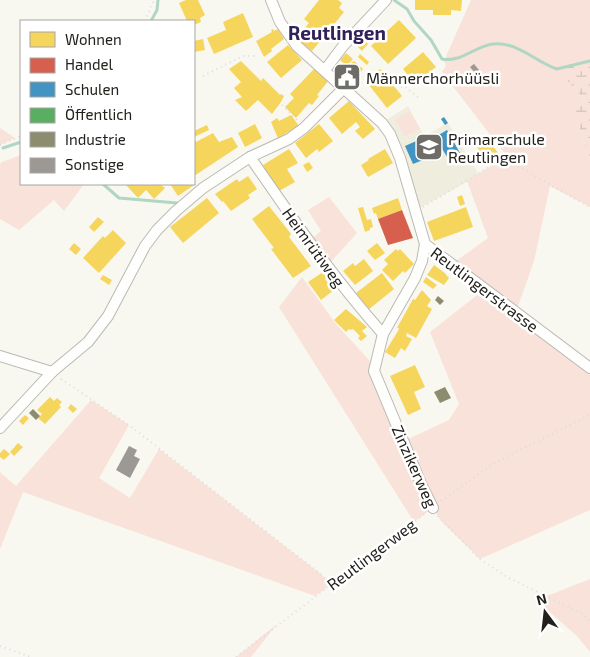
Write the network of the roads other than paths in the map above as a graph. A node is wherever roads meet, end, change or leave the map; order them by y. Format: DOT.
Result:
graph roads {
  1 [pos="271,0"];
  2 [pos="386,0"];
  3 [pos="325,70"];
  4 [pos="344,88"];
  5 [pos="250,158"];
  6 [pos="425,244"];
  7 [pos="383,334"];
  8 [pos="0,356"];
  9 [pos="590,368"];
  10 [pos="52,372"];
  11 [pos="0,428"];
  12 [pos="433,508"];
  1 -- 3 [label="street, Reutlingerstrasse"];
  2 -- 3 [label="street"];
  3 -- 4 [label="street, Reutlingerstrasse"];
  4 -- 5 [label="street"];
  4 -- 6 [label="street, Reutlingerstrasse"];
  5 -- 7 [label="street, Heimrütiweg"];
  5 -- 10 [label="street"];
  6 -- 7 [label="street, Zinzikerweg"];
  6 -- 9 [label="street, Reutlingerstrasse"];
  7 -- 12 [label="street, Zinzikerweg"];
  8 -- 10 [label="street"];
  10 -- 11 [label="street"];
}
